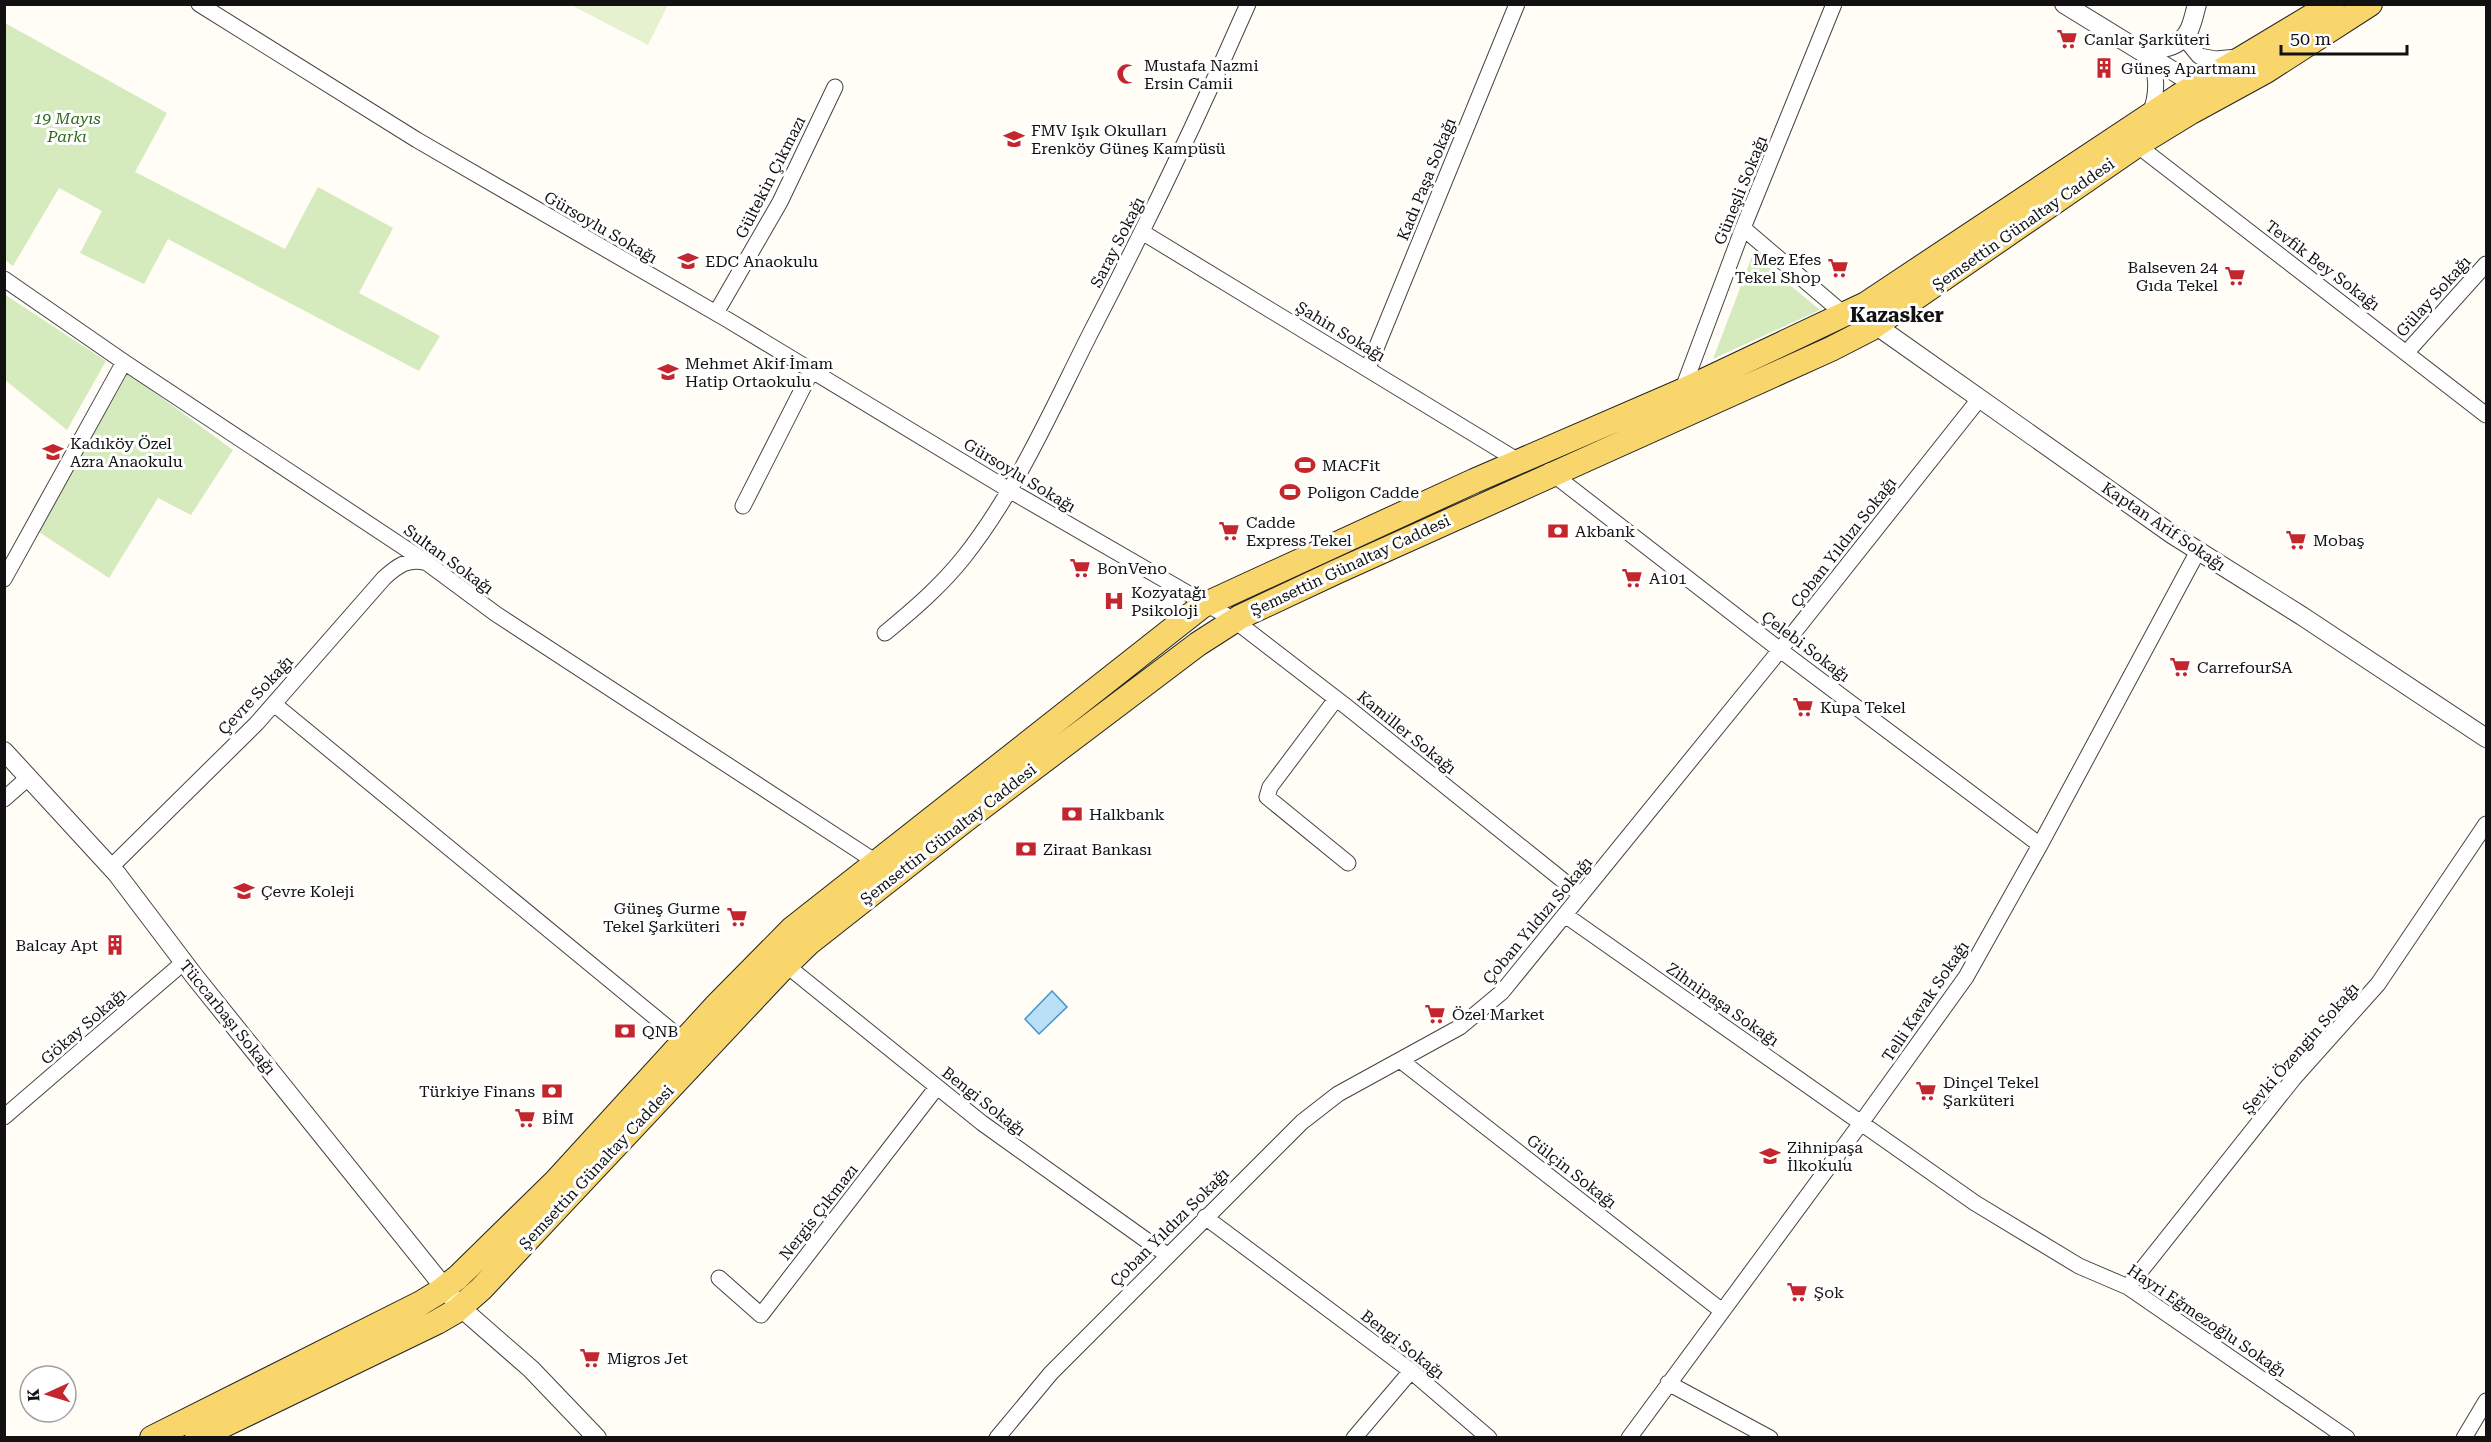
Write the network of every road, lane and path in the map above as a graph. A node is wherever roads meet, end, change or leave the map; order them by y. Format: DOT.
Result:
graph roads {
  1 [pos="199,4"];
  2 [pos="1248,4"];
  3 [pos="1517,4"];
  4 [pos="1834,4"];
  5 [pos="2064,4"];
  6 [pos="2197,4"];
  7 [pos="2332,4"];
  8 [pos="2370,4"];
  9 [pos="2190,30"];
  10 [pos="2141,50"];
  11 [pos="2254,52"];
  12 [pos="2196,85"];
  13 [pos="835,87"];
  14 [pos="2234,88"];
  15 [pos="2149,115"];
  16 [pos="2137,146"];
  17 [pos="1743,228"];
  18 [pos="1142,232"];
  19 [pos="2487,264"];
  20 [pos="4,279"];
  21 [pos="716,313"];
  22 [pos="1845,315"];
  23 [pos="1876,325"];
  24 [pos="2407,352"];
  25 [pos="124,362"];
  26 [pos="1368,368"];
  27 [pos="812,370"];
  28 [pos="1682,391"];
  29 [pos="1980,398"];
  30 [pos="2487,415"];
  31 [pos="1563,444"];
  32 [pos="1520,462"];
  33 [pos="1551,474"];
  34 [pos="1009,490"];
  35 [pos="743,506"];
  36 [pos="386,536"];
  37 [pos="2198,552"];
  38 [pos="429,564"];
  39 [pos="384,578"];
  40 [pos="4,579"];
  41 [pos="1205,604"];
  42 [pos="1234,620"];
  43 [pos="885,633"];
  44 [pos="1780,650"];
  45 [pos="1336,699"];
  46 [pos="274,704"];
  47 [pos="2487,738"];
  48 [pos="4,751"];
  49 [pos="29,777"];
  50 [pos="4,798"];
  51 [pos="2487,824"];
  52 [pos="2040,845"];
  53 [pos="876,862"];
  54 [pos="1348,863"];
  55 [pos="111,867"];
  56 [pos="1581,895"];
  57 [pos="1564,915"];
  58 [pos="184,962"];
  59 [pos="786,965"];
  60 [pos="684,1041"];
  61 [pos="1400,1060"];
  62 [pos="937,1087"];
  63 [pos="4,1117"];
  64 [pos="1861,1123"];
  65 [pos="1205,1217"];
  66 [pos="1167,1255"];
  67 [pos="719,1278"];
  68 [pos="2128,1287"];
  69 [pos="445,1288"];
  70 [pos="460,1307"];
  71 [pos="1722,1311"];
  72 [pos="1411,1371"];
  73 [pos="1668,1383"];
  74 [pos="2487,1401"];
  75 [pos="153,1437"];
  76 [pos="197,1437"];
  77 [pos="597,1437"];
  78 [pos="997,1437"];
  79 [pos="1354,1437"];
  80 [pos="1489,1437"];
  81 [pos="1629,1437"];
  82 [pos="1770,1437"];
  83 [pos="2347,1437"];
  84 [pos="2463,1437"];
  1 -- 21 [label="street, Gürsoylu Sokağı"];
  2 -- 18 [label="street, Saray Sokağı"];
  3 -- 26 [label="street, Kadı Paşa Sokağı"];
  4 -- 17 [label="street, Güneşli Sokağı"];
  5 -- 10 [label="street"];
  6 -- 9 [label="street"];
  7 -- 11 [label="main road, Şemsettin Günaltay Caddesi"];
  8 -- 14 [label="main road, Şemsettin Günaltay Caddesi"];
  9 -- 10 [label="street"];
  9 -- 11 [label="street"];
  10 -- 12 [label="street"];
  10 -- 15 [label="street"];
  11 -- 12 [label="main road, Şemsettin Günaltay Caddesi"];
  12 -- 14 [label="street"];
  12 -- 15 [label="main road, Şemsettin Günaltay Caddesi"];
  13 -- 21 [label="street, Gültekin Çıkmazı"];
  14 -- 16 [label="main road, Şemsettin Günaltay Caddesi"];
  15 -- 22 [label="main road, Şemsettin Günaltay Caddesi"];
  16 -- 23 [label="main road, Şemsettin Günaltay Caddesi"];
  16 -- 24 [label="street, Tevfik Bey Sokağı"];
  17 -- 22 [label="street"];
  17 -- 28 [label="street, Güneşli Sokağı"];
  18 -- 26 [label="street, Şahin Sokağı"];
  18 -- 34 [label="street, Saray Sokağı"];
  19 -- 24 [label="street, Gülay Sokağı"];
  20 -- 25 [label="street, Sultan Sokağı"];
  21 -- 27 [label="street, Gürsoylu Sokağı"];
  22 -- 23 [label="street, Kaptan Arif Sokağı"];
  22 -- 28 [label="main road, Şemsettin Günaltay Caddesi"];
  23 -- 29 [label="street, Kaptan Arif Sokağı"];
  23 -- 33 [label="main road, Şemsettin Günaltay Caddesi"];
  24 -- 30 [label="street, Tevfik Bey Sokağı"];
  25 -- 36 [label="street, Sultan Sokağı"];
  25 -- 40 [label="street"];
  26 -- 32 [label="street, Şahin Sokağı"];
  27 -- 34 [label="street, Gürsoylu Sokağı"];
  27 -- 35 [label="street"];
  28 -- 31 [label="main road, Şemsettin Günaltay Caddesi"];
  29 -- 37 [label="street, Kaptan Arif Sokağı"];
  29 -- 44 [label="street, Çoban Yıldızı Sokağı"];
  31 -- 32 [label="main road, Şemsettin Günaltay Caddesi"];
  31 -- 33 [label="street"];
  32 -- 41 [label="main road, Şemsettin Günaltay Caddesi"];
  33 -- 42 [label="main road, Şemsettin Günaltay Caddesi"];
  33 -- 44 [label="street, Çelebi Sokağı"];
  34 -- 41 [label="street, Gürsoylu Sokağı"];
  34 -- 43 [label="street, Saray Sokağı"];
  36 -- 38 [label="street, Sultan Sokağı"];
  36 -- 39 [label="street"];
  37 -- 47 [label="street, Kaptan Arif Sokağı"];
  37 -- 52 [label="street, Telli Kavak Sokağı"];
  38 -- 39 [label="street, Çevre Sokağı"];
  38 -- 53 [label="street, Sultan Sokağı"];
  39 -- 46 [label="street, Çevre Sokağı"];
  41 -- 42 [label="street, Kamiller Sokağı"];
  41 -- 53 [label="main road, Şemsettin Günaltay Caddesi"];
  42 -- 45 [label="street, Kamiller Sokağı"];
  42 -- 59 [label="main road, Şemsettin Günaltay Caddesi"];
  44 -- 52 [label="street, Çelebi Sokağı"];
  44 -- 56 [label="street, Çoban Yıldızı Sokağı"];
  45 -- 54 [label="street"];
  45 -- 56 [label="street, Kamiller Sokağı"];
  46 -- 55 [label="street, Çevre Sokağı"];
  46 -- 60 [label="street"];
  48 -- 49 [label="street, Tüccarbaşı Sokağı"];
  49 -- 50 [label="street"];
  49 -- 55 [label="street, Tüccarbaşı Sokağı"];
  51 -- 68 [label="street, Şevki Özengin Sokağı"];
  52 -- 64 [label="street, Telli Kavak Sokağı"];
  53 -- 60 [label="main road, Şemsettin Günaltay Caddesi"];
  55 -- 58 [label="street, Tüccarbaşı Sokağı"];
  56 -- 57 [label="street, Çoban Yıldızı Sokağı"];
  57 -- 61 [label="street, Çoban Yıldızı Sokağı"];
  57 -- 64 [label="street, Zihnipaşa Sokağı"];
  58 -- 63 [label="street, Gökay Sokağı"];
  58 -- 69 [label="street, Tüccarbaşı Sokağı"];
  59 -- 62 [label="street, Bengi Sokağı"];
  59 -- 70 [label="main road, Şemsettin Günaltay Caddesi"];
  60 -- 69 [label="main road, Şemsettin Günaltay Caddesi"];
  61 -- 65 [label="street, Çoban Yıldızı Sokağı"];
  61 -- 71 [label="street, Gülçin Sokağı"];
  62 -- 66 [label="street, Bengi Sokağı"];
  62 -- 67 [label="street, Nergis Çıkmazı"];
  64 -- 68 [label="street, Hayri Eğmezoğlu Sokağı"];
  64 -- 71 [label="street, Telli Kavak Sokağı"];
  65 -- 66 [label="street, Çoban Yıldızı Sokağı"];
  65 -- 72 [label="street, Bengi Sokağı"];
  66 -- 78 [label="street, Çoban Yıldızı Sokağı"];
  68 -- 83 [label="street, Hayri Eğmezoğlu Sokağı"];
  69 -- 70 [label="street"];
  69 -- 75 [label="main road, Şemsettin Günaltay Caddesi"];
  70 -- 76 [label="main road, Şemsettin Günaltay Caddesi"];
  70 -- 77 [label="street"];
  71 -- 73 [label="street, Telli Kavak Sokağı"];
  72 -- 79 [label="street"];
  72 -- 80 [label="street, Bengi Sokağı"];
  73 -- 81 [label="street, Telli Kavak Sokağı"];
  73 -- 82 [label="street"];
  74 -- 84 [label="street"];
}
